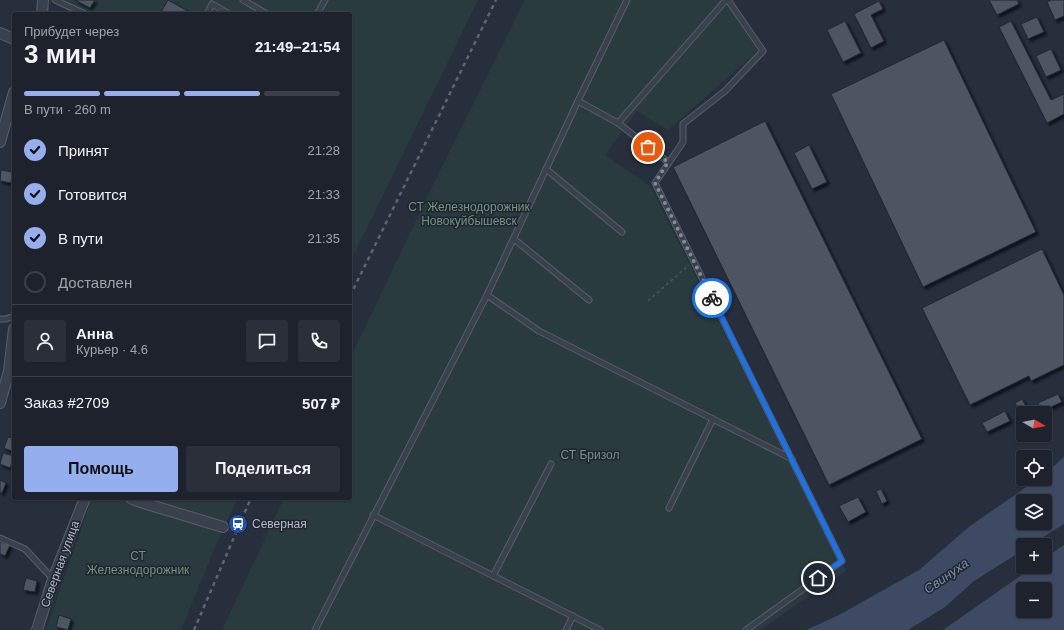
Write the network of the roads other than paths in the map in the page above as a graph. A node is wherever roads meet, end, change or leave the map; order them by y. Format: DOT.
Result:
graph roads {
  1 [pos="43,0"];
  2 [pos="55,0"];
  3 [pos="243,0"];
  4 [pos="325,0"];
  5 [pos="627,0"];
  6 [pos="727,0"];
  7 [pos="42,12"];
  8 [pos="81,12"];
  9 [pos="208,12"];
  10 [pos="226,12"];
  11 [pos="264,12"];
  12 [pos="318,12"];
  13 [pos="0,33"];
  14 [pos="12,38"];
  15 [pos="12,99"];
  16 [pos="578,101"];
  17 [pos="618,123"];
  18 [pos="0,142"];
  19 [pos="668,162"];
  20 [pos="546,169"];
  21 [pos="622,232"];
  22 [pos="514,239"];
  23 [pos="487,295"];
  24 [pos="589,300"];
  25 [pos="12,317"];
  26 [pos="0,319"];
  27 [pos="12,371"];
  28 [pos="0,402"];
  29 [pos="713,419"];
  30 [pos="792,460"];
  31 [pos="551,464"];
  32 [pos="84,500"];
  33 [pos="135,500"];
  34 [pos="669,508"];
  35 [pos="374,515"];
  36 [pos="223,527"];
  37 [pos="0,538"];
  38 [pos="493,576"];
  39 [pos="53,579"];
  40 [pos="573,616"];
  41 [pos="37,630"];
  42 [pos="315,630"];
  43 [pos="566,630"];
  44 [pos="600,630"];
  45 [pos="746,630"];
  1 -- 7 [label="street"];
  2 -- 8 [label="lane"];
  3 -- 11 [label="lane"];
  4 -- 12 [label="lane"];
  5 -- 16 [label="lane"];
  6 -- 17 [label="lane"];
  6 -- 19 [label="lane"];
  9 -- 10 [label="lane"];
  13 -- 14 [label="street"];
  15 -- 18 [label="street"];
  16 -- 17 [label="lane"];
  16 -- 20 [label="lane"];
  17 -- 19 [label="lane"];
  19 -- 30 [label="lane"];
  20 -- 21 [label="lane"];
  20 -- 22 [label="lane"];
  22 -- 23 [label="lane"];
  22 -- 24 [label="lane"];
  23 -- 29 [label="lane"];
  23 -- 35 [label="lane"];
  25 -- 26 [label="lane"];
  27 -- 28 [label="street"];
  29 -- 30 [label="lane"];
  29 -- 34 [label="lane"];
  30 -- 45 [label="lane"];
  31 -- 38 [label="lane"];
  32 -- 39 [label="street, Северная улица"];
  33 -- 36 [label="street"];
  35 -- 38 [label="lane"];
  35 -- 42 [label="lane"];
  37 -- 39 [label="lane"];
  38 -- 40 [label="lane"];
  39 -- 41 [label="street, Северная улица"];
  40 -- 43 [label="lane"];
  40 -- 44 [label="lane"];
}
